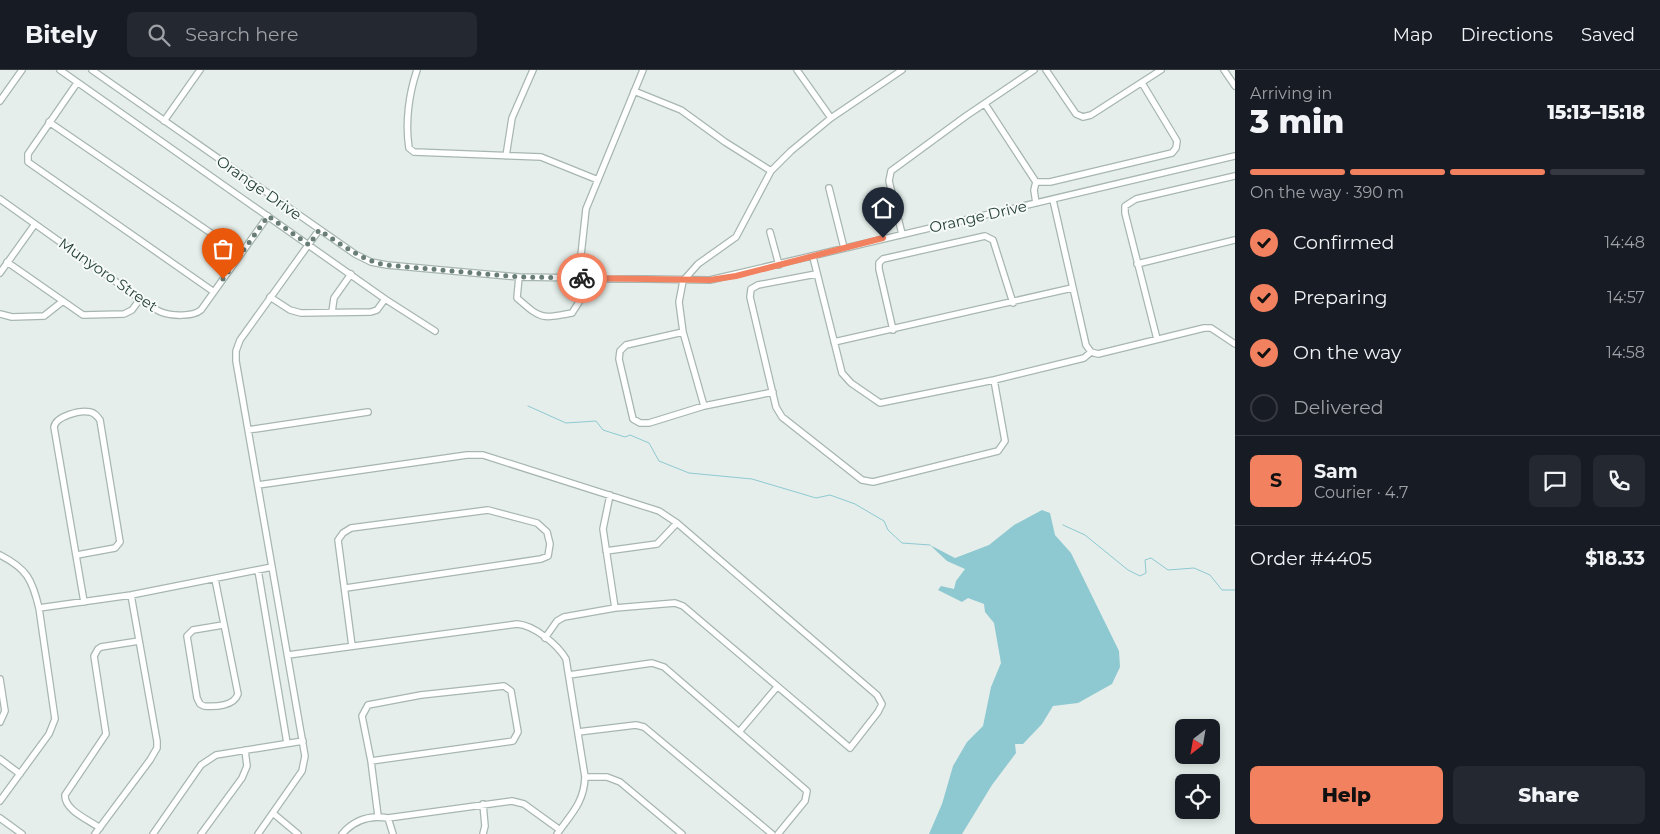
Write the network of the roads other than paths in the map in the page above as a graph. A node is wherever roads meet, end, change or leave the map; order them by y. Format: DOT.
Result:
graph roads {
  1 [pos="22,70"];
  2 [pos="60,70"];
  3 [pos="92,70"];
  4 [pos="200,70"];
  5 [pos="417,70"];
  6 [pos="533,70"];
  7 [pos="643,70"];
  8 [pos="797,70"];
  9 [pos="902,70"];
  10 [pos="1034,70"];
  11 [pos="1046,70"];
  12 [pos="1161,70"];
  13 [pos="1224,70"];
  14 [pos="77,83"];
  15 [pos="1142,83"];
  16 [pos="1235,86"];
  17 [pos="634,92"];
  18 [pos="0,102"];
  19 [pos="985,104"];
  20 [pos="831,118"];
  21 [pos="164,121"];
  22 [pos="49,122"];
  23 [pos="506,156"];
  24 [pos="1235,156"];
  25 [pos="771,171"];
  26 [pos="1235,176"];
  27 [pos="598,180"];
  28 [pos="1036,182"];
  29 [pos="829,188"];
  30 [pos="0,199"];
  31 [pos="1053,200"];
  32 [pos="1036,203"];
  33 [pos="268,216"];
  34 [pos="35,224"];
  35 [pos="319,230"];
  36 [pos="770,232"];
  37 [pos="902,234"];
  38 [pos="1235,240"];
  39 [pos="309,245"];
  40 [pos="844,248"];
  41 [pos="240,253"];
  42 [pos="813,257"];
  43 [pos="7,262"];
  44 [pos="1137,264"];
  45 [pos="779,265"];
  46 [pos="0,273"];
  47 [pos="351,274"];
  48 [pos="816,274"];
  49 [pos="519,277"];
  50 [pos="582,278"];
  51 [pos="683,281"];
  52 [pos="1072,288"];
  53 [pos="214,292"];
  54 [pos="270,297"];
  55 [pos="140,298"];
  56 [pos="386,299"];
  57 [pos="63,301"];
  58 [pos="1013,303"];
  59 [pos="332,312"];
  60 [pos="0,314"];
  61 [pos="892,330"];
  62 [pos="435,331"];
  63 [pos="684,332"];
  64 [pos="1157,339"];
  65 [pos="834,342"];
  66 [pos="1235,344"];
  67 [pos="1091,352"];
  68 [pos="994,380"];
  69 [pos="773,392"];
  70 [pos="704,406"];
  71 [pos="368,412"];
  72 [pos="248,430"];
  73 [pos="258,484"];
  74 [pos="610,495"];
  75 [pos="677,523"];
  76 [pos="606,551"];
  77 [pos="0,555"];
  78 [pos="77,556"];
  79 [pos="272,567"];
  80 [pos="258,570"];
  81 [pos="215,579"];
  82 [pos="346,588"];
  83 [pos="131,595"];
  84 [pos="84,602"];
  85 [pos="39,608"];
  86 [pos="616,608"];
  87 [pos="223,625"];
  88 [pos="545,638"];
  89 [pos="139,640"];
  90 [pos="352,646"];
  91 [pos="288,655"];
  92 [pos="569,675"];
  93 [pos="0,679"];
  94 [pos="777,687"];
  95 [pos="0,722"];
  96 [pos="578,732"];
  97 [pos="739,732"];
  98 [pos="303,741"];
  99 [pos="287,743"];
  100 [pos="245,750"];
  101 [pos="0,759"];
  102 [pos="371,761"];
  103 [pos="20,774"];
  104 [pos="584,777"];
  105 [pos="0,801"];
  106 [pos="483,804"];
  107 [pos="274,814"];
  108 [pos="378,816"];
  109 [pos="0,818"];
  110 [pos="388,818"];
  111 [pos="100,828"];
  112 [pos="558,832"];
  113 [pos="22,834"];
  114 [pos="95,834"];
  115 [pos="153,834"];
  116 [pos="201,834"];
  117 [pos="258,834"];
  118 [pos="298,834"];
  119 [pos="342,834"];
  120 [pos="393,834"];
  121 [pos="483,834"];
  122 [pos="682,834"];
  123 [pos="772,834"];
  124 [pos="778,834"];
  1 -- 18 [label="street"];
  2 -- 14 [label="street"];
  3 -- 21 [label="street, Orange Drive"];
  4 -- 21 [label="street"];
  5 -- 23 [label="street"];
  6 -- 23 [label="street"];
  7 -- 17 [label="street"];
  8 -- 20 [label="street"];
  9 -- 20 [label="street"];
  10 -- 19 [label="street"];
  11 -- 15 [label="street"];
  12 -- 15 [label="street"];
  13 -- 16 [label="street"];
  14 -- 22 [label="street"];
  14 -- 33 [label="street"];
  15 -- 28 [label="street"];
  17 -- 25 [label="street"];
  17 -- 27 [label="street"];
  19 -- 28 [label="street"];
  19 -- 37 [label="street"];
  20 -- 25 [label="street"];
  21 -- 35 [label="street, Orange Drive"];
  22 -- 41 [label="street"];
  22 -- 53 [label="street"];
  23 -- 27 [label="street"];
  24 -- 31 [label="street, Orange Drive"];
  25 -- 51 [label="street"];
  26 -- 44 [label="street"];
  27 -- 50 [label="street"];
  28 -- 32 [label="street"];
  29 -- 40 [label="street"];
  30 -- 34 [label="street, Munyoro Street"];
  31 -- 32 [label="street, Orange Drive"];
  31 -- 52 [label="street"];
  32 -- 37 [label="street, Orange Drive"];
  33 -- 39 [label="street"];
  33 -- 41 [label="street, Munyoro Street"];
  34 -- 43 [label="street"];
  34 -- 55 [label="street, Munyoro Street"];
  35 -- 39 [label="street"];
  35 -- 49 [label="street, Orange Drive"];
  36 -- 45 [label="street"];
  37 -- 40 [label="street, Orange Drive"];
  38 -- 44 [label="street"];
  39 -- 47 [label="street"];
  39 -- 54 [label="street"];
  40 -- 42 [label="street, Orange Drive"];
  41 -- 53 [label="street, Munyoro Street"];
  42 -- 45 [label="street, Orange Drive"];
  42 -- 48 [label="street"];
  43 -- 46 [label="street"];
  43 -- 57 [label="street"];
  44 -- 64 [label="street"];
  45 -- 51 [label="street, Orange Drive"];
  47 -- 56 [label="street"];
  47 -- 59 [label="street"];
  48 -- 65 [label="street"];
  48 -- 69 [label="street"];
  49 -- 50 [label="street, Orange Drive"];
  49 -- 50 [label="street"];
  50 -- 51 [label="street, Orange Drive"];
  51 -- 63 [label="street"];
  52 -- 58 [label="street"];
  52 -- 67 [label="street"];
  53 -- 55 [label="street, Munyoro Street"];
  54 -- 59 [label="street"];
  54 -- 72 [label="street"];
  55 -- 57 [label="street"];
  56 -- 59 [label="street"];
  56 -- 62 [label="street"];
  57 -- 60 [label="street"];
  58 -- 61 [label="street"];
  58 -- 61 [label="street"];
  61 -- 65 [label="street"];
  63 -- 70 [label="street"];
  63 -- 70 [label="street"];
  64 -- 66 [label="street"];
  64 -- 67 [label="street"];
  65 -- 68 [label="street"];
  67 -- 68 [label="street"];
  68 -- 69 [label="street"];
  69 -- 70 [label="street"];
  71 -- 72 [label="street"];
  72 -- 73 [label="street"];
  73 -- 74 [label="street"];
  73 -- 79 [label="street"];
  74 -- 75 [label="street"];
  74 -- 76 [label="street"];
  75 -- 76 [label="street"];
  75 -- 94 [label="street"];
  76 -- 86 [label="street"];
  77 -- 85 [label="street"];
  78 -- 78 [label="street"];
  78 -- 84 [label="street"];
  79 -- 80 [label="street"];
  79 -- 91 [label="street"];
  80 -- 81 [label="street"];
  80 -- 99 [label="street"];
  81 -- 83 [label="street"];
  81 -- 87 [label="street"];
  82 -- 82 [label="street"];
  82 -- 90 [label="street"];
  83 -- 84 [label="street"];
  83 -- 89 [label="street"];
  84 -- 85 [label="street"];
  85 -- 103 [label="street"];
  86 -- 88 [label="street"];
  86 -- 94 [label="street"];
  87 -- 87 [label="street"];
  88 -- 90 [label="street"];
  88 -- 92 [label="street"];
  89 -- 111 [label="street"];
  89 -- 111 [label="street"];
  90 -- 91 [label="street"];
  91 -- 98 [label="street"];
  92 -- 96 [label="street"];
  92 -- 97 [label="street"];
  93 -- 95 [label="street"];
  94 -- 97 [label="street"];
  96 -- 104 [label="street"];
  96 -- 123 [label="street"];
  97 -- 124 [label="street"];
  98 -- 99 [label="street"];
  98 -- 107 [label="street"];
  99 -- 100 [label="street"];
  100 -- 115 [label="street"];
  100 -- 116 [label="street"];
  101 -- 103 [label="street"];
  102 -- 102 [label="street"];
  102 -- 108 [label="street"];
  103 -- 105 [label="street"];
  104 -- 112 [label="street"];
  104 -- 122 [label="street"];
  106 -- 110 [label="street"];
  106 -- 112 [label="street"];
  106 -- 121 [label="street"];
  107 -- 117 [label="street"];
  107 -- 118 [label="street"];
  108 -- 110 [label="street"];
  108 -- 119 [label="street"];
  109 -- 113 [label="street"];
  110 -- 120 [label="street"];
  111 -- 114 [label="street"];
}
